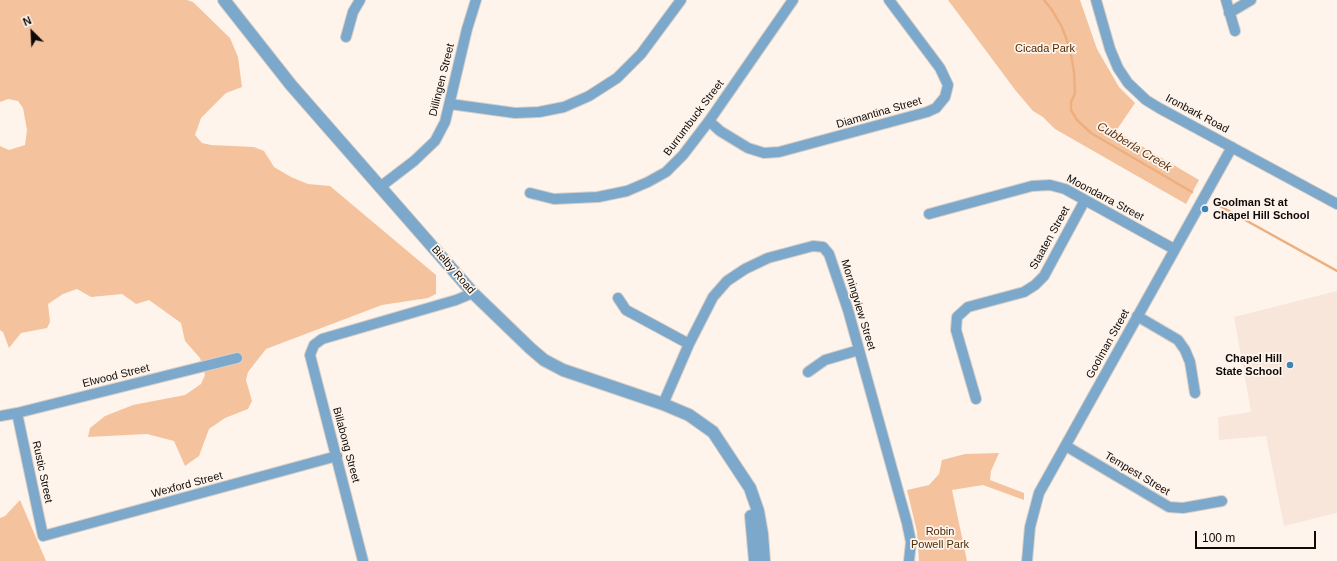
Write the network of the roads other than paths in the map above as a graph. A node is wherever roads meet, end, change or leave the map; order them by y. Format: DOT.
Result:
graph roads {
  1 [pos="224,0"];
  2 [pos="360,0"];
  3 [pos="476,0"];
  4 [pos="681,0"];
  5 [pos="793,0"];
  6 [pos="889,0"];
  7 [pos="1096,0"];
  8 [pos="1226,0"];
  9 [pos="1251,0"];
  10 [pos="1229,13"];
  11 [pos="1235,31"];
  12 [pos="346,37"];
  13 [pos="450,104"];
  14 [pos="709,121"];
  15 [pos="1232,147"];
  16 [pos="380,187"];
  17 [pos="530,193"];
  18 [pos="1085,200"];
  19 [pos="1337,204"];
  20 [pos="930,214"];
  21 [pos="1174,248"];
  22 [pos="473,293"];
  23 [pos="618,298"];
  24 [pos="1138,316"];
  25 [pos="689,344"];
  26 [pos="859,350"];
  27 [pos="237,358"];
  28 [pos="808,372"];
  29 [pos="1195,393"];
  30 [pos="976,399"];
  31 [pos="663,404"];
  32 [pos="17,413"];
  33 [pos="0,416"];
  34 [pos="1066,446"];
  35 [pos="337,456"];
  36 [pos="735,467"];
  37 [pos="1222,501"];
  38 [pos="43,536"];
  39 [pos="363,561"];
  40 [pos="755,561"];
  41 [pos="764,561"];
  42 [pos="908,561"];
  43 [pos="1027,561"];
  1 -- 16 [label="street, Bielby Road"];
  2 -- 12 [label="street"];
  3 -- 13 [label="street, Dillingen Street"];
  4 -- 13 [label="street"];
  5 -- 14 [label="street, Burrumbuck Street"];
  6 -- 14 [label="street, Diamantina Street"];
  7 -- 15 [label="street, Ironbark Road"];
  8 -- 10 [label="street"];
  9 -- 10 [label="street"];
  10 -- 11 [label="street"];
  13 -- 16 [label="street, Dillingen Street"];
  14 -- 17 [label="street, Burrumbuck Street"];
  15 -- 19 [label="street, Ironbark Road"];
  15 -- 21 [label="street, Goolman Street"];
  16 -- 22 [label="street, Bielby Road"];
  18 -- 20 [label="street, Moondarra Street"];
  18 -- 21 [label="street, Moondarra Street"];
  18 -- 30 [label="street, Staaten Street"];
  21 -- 24 [label="street, Goolman Street"];
  22 -- 31 [label="street, Bielby Road"];
  22 -- 35 [label="street, Billabong Street"];
  23 -- 25 [label="street"];
  24 -- 29 [label="street"];
  24 -- 34 [label="street, Goolman Street"];
  25 -- 26 [label="street, Morningview Street"];
  25 -- 31 [label="street, Morningview Street"];
  26 -- 28 [label="street"];
  26 -- 42 [label="street, Morningview Street"];
  27 -- 32 [label="street, Elwood Street"];
  31 -- 36 [label="street, Bielby Road"];
  32 -- 33 [label="street, Elwood Street"];
  32 -- 38 [label="street, Rustic Street"];
  34 -- 37 [label="street, Tempest Street"];
  34 -- 43 [label="street, Goolman Street"];
  35 -- 38 [label="street, Wexford Street"];
  35 -- 39 [label="street, Billabong Street"];
  36 -- 40 [label="street, Bielby Road"];
  36 -- 41 [label="street, Bielby Road"];
}
